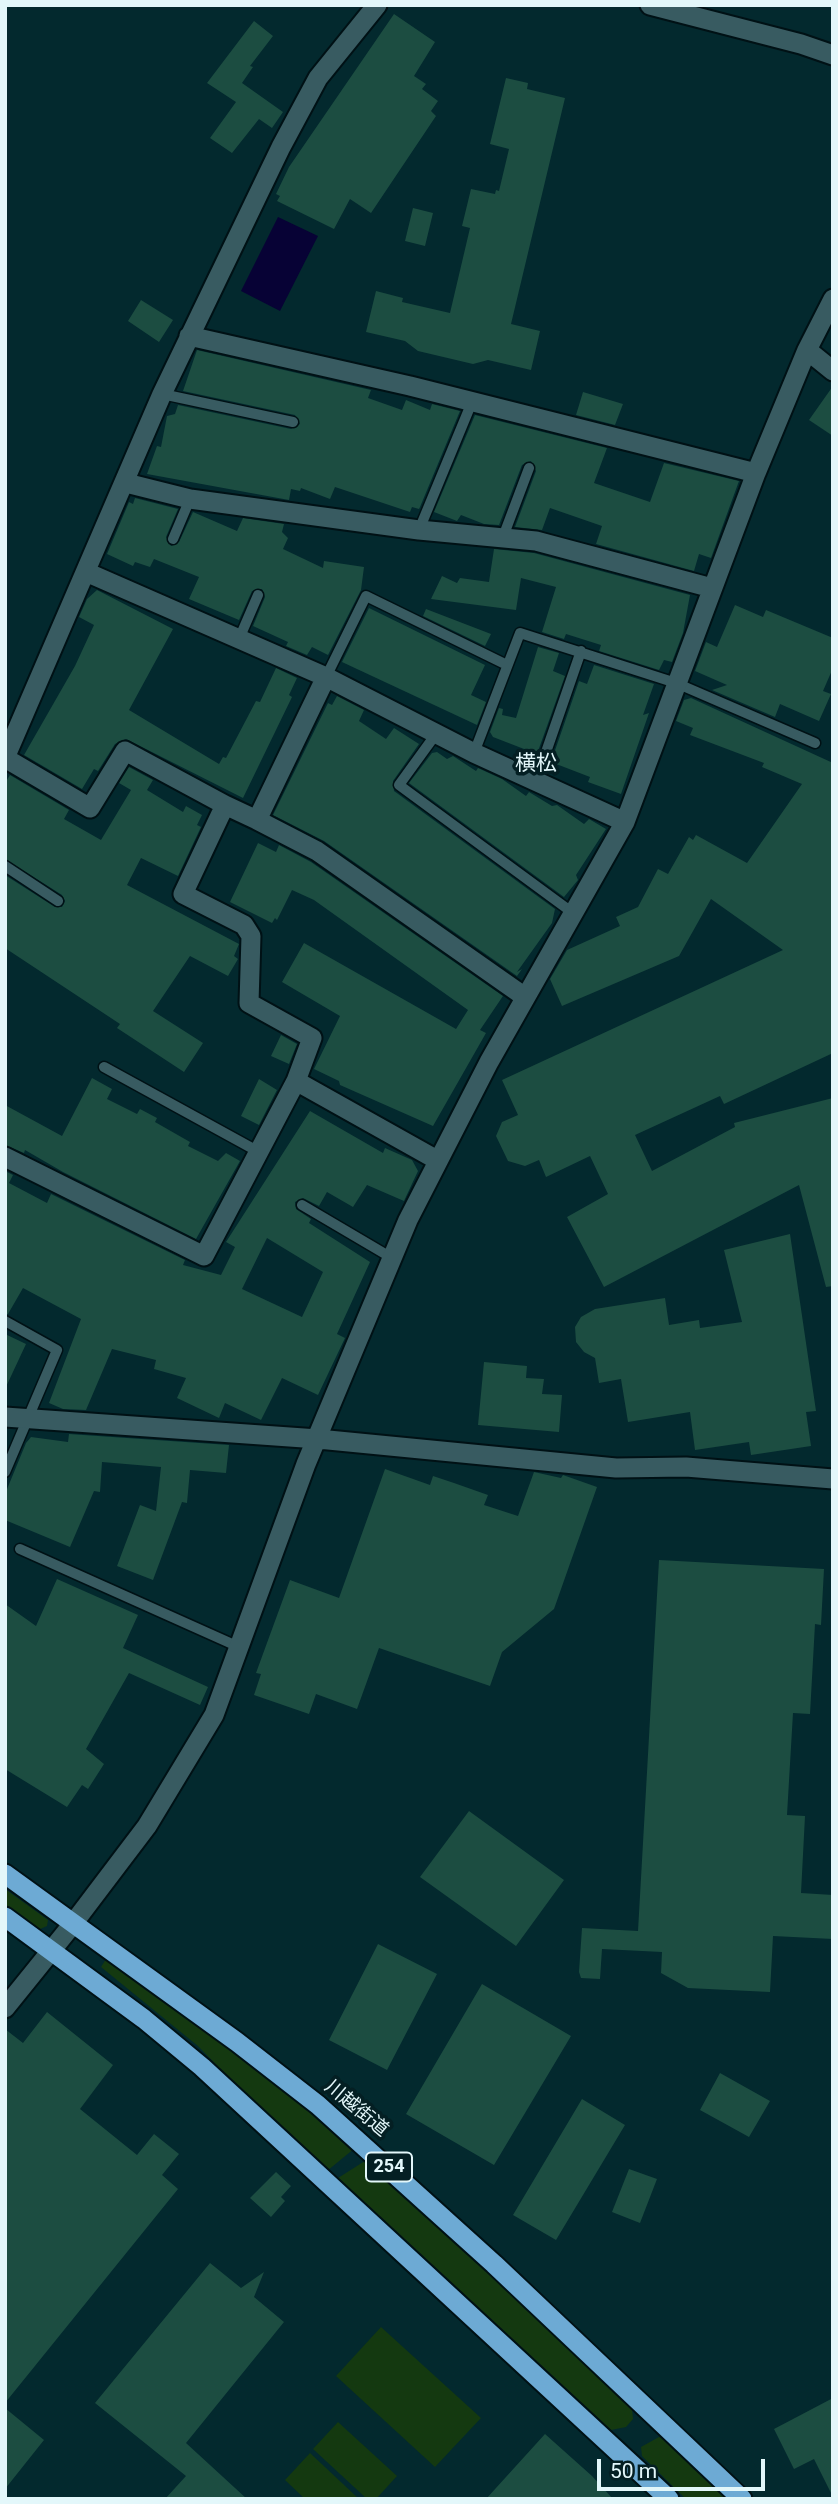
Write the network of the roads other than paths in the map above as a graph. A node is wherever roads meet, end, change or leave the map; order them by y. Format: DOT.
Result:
graph roads {
  1 [pos="377,5"];
  2 [pos="650,5"];
  3 [pos="833,55"];
  4 [pos="833,299"];
  5 [pos="189,336"];
  6 [pos="807,351"];
  7 [pos="833,371"];
  8 [pos="162,394"];
  9 [pos="472,402"];
  10 [pos="293,422"];
  11 [pos="529,468"];
  12 [pos="757,474"];
  13 [pos="126,483"];
  14 [pos="190,499"];
  15 [pos="419,530"];
  16 [pos="503,537"];
  17 [pos="173,539"];
  18 [pos="86,572"];
  19 [pos="712,588"];
  20 [pos="258,595"];
  21 [pos="239,639"];
  22 [pos="581,651"];
  23 [pos="507,665"];
  24 [pos="326,677"];
  25 [pos="676,683"];
  26 [pos="436,734"];
  27 [pos="815,743"];
  28 [pos="474,753"];
  29 [pos="5,758"];
  30 [pos="536,780"];
  31 [pos="225,805"];
  32 [pos="257,820"];
  33 [pos="625,821"];
  34 [pos="5,866"];
  35 [pos="58,901"];
  36 [pos="573,913"];
  37 [pos="525,997"];
  38 [pos="104,1067"];
  39 [pos="296,1081"];
  40 [pos="259,1152"];
  41 [pos="5,1157"];
  42 [pos="437,1160"];
  43 [pos="303,1205"];
  44 [pos="392,1258"];
  45 [pos="5,1321"];
  46 [pos="5,1417"];
  47 [pos="30,1418"];
  48 [pos="318,1439"];
  49 [pos="5,1472"];
  50 [pos="833,1479"];
  51 [pos="20,1549"];
  52 [pos="239,1647"];
  53 [pos="5,1874"];
  54 [pos="5,1917"];
  55 [pos="72,1925"];
  56 [pos="53,1951"];
  57 [pos="5,2008"];
  58 [pos="669,2499"];
  59 [pos="742,2499"];
  1 -- 5 [label="street"];
  2 -- 3 [label="street"];
  4 -- 6 [label="street"];
  5 -- 8 [label="street"];
  5 -- 9 [label="street"];
  6 -- 7 [label="street"];
  6 -- 12 [label="street"];
  8 -- 10 [label="lane"];
  8 -- 13 [label="street"];
  9 -- 12 [label="street"];
  9 -- 15 [label="lane"];
  11 -- 16 [label="lane"];
  12 -- 19 [label="street"];
  13 -- 14 [label="street"];
  13 -- 18 [label="street"];
  14 -- 15 [label="street"];
  14 -- 17 [label="lane"];
  15 -- 16 [label="street"];
  16 -- 19 [label="street"];
  18 -- 21 [label="street"];
  18 -- 29 [label="street"];
  19 -- 25 [label="street"];
  20 -- 21 [label="lane"];
  21 -- 24 [label="street"];
  22 -- 23 [label="lane"];
  22 -- 25 [label="lane"];
  22 -- 30 [label="lane"];
  23 -- 24 [label="lane"];
  23 -- 28 [label="lane"];
  24 -- 26 [label="street"];
  24 -- 32 [label="street"];
  25 -- 27 [label="lane"];
  25 -- 33 [label="street"];
  26 -- 28 [label="street"];
  26 -- 36 [label="lane"];
  28 -- 30 [label="street"];
  29 -- 31 [label="street"];
  30 -- 33 [label="street"];
  31 -- 32 [label="street"];
  31 -- 39 [label="street"];
  32 -- 37 [label="street"];
  33 -- 36 [label="street"];
  34 -- 35 [label="lane"];
  36 -- 37 [label="street"];
  37 -- 42 [label="street"];
  38 -- 40 [label="lane"];
  39 -- 40 [label="street"];
  39 -- 42 [label="street"];
  40 -- 41 [label="street"];
  42 -- 44 [label="street"];
  43 -- 44 [label="lane"];
  44 -- 48 [label="street"];
  45 -- 47 [label="lane"];
  46 -- 47 [label="street"];
  47 -- 48 [label="street"];
  47 -- 49 [label="lane"];
  48 -- 50 [label="street"];
  48 -- 52 [label="street"];
  51 -- 52 [label="lane"];
  52 -- 55 [label="street"];
  53 -- 55 [label="highway, 川越街道 / 254"];
  54 -- 56 [label="highway, 254"];
  55 -- 56 [label="street"];
  55 -- 59 [label="highway, 川越街道 / 254"];
  56 -- 57 [label="street"];
  56 -- 58 [label="highway, 254"];
}
